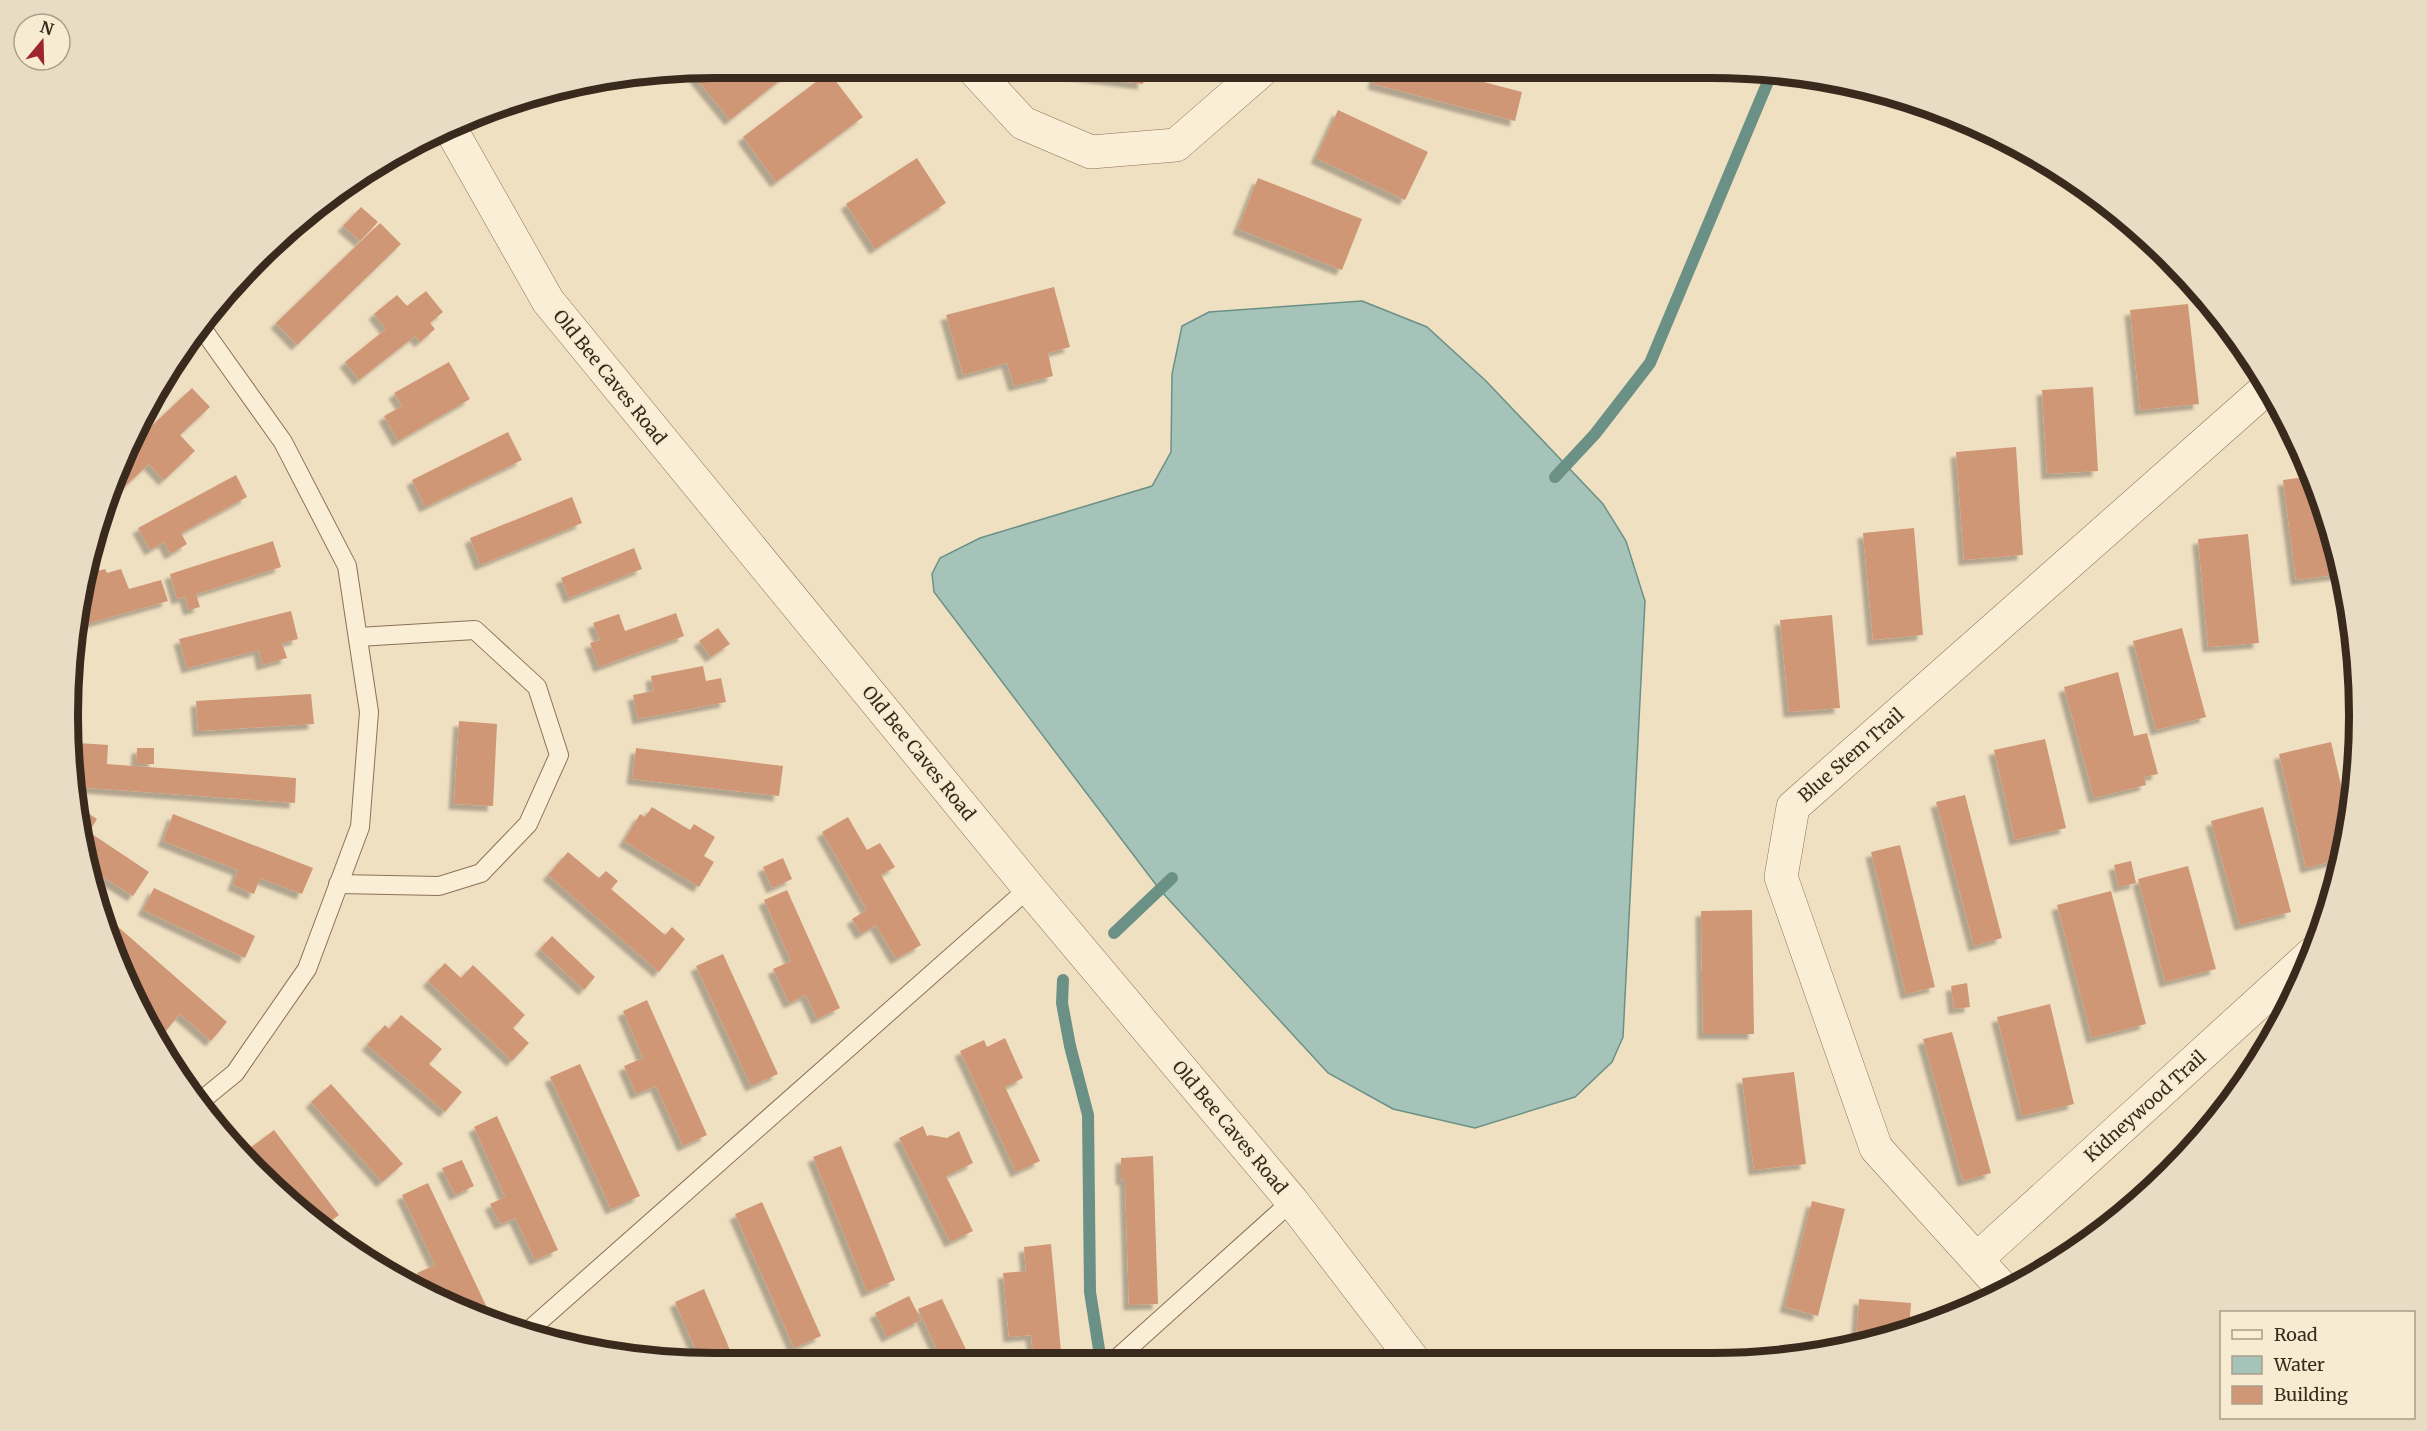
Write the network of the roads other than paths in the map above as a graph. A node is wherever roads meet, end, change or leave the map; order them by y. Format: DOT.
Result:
graph roads {
  1 [pos="982,78"];
  2 [pos="1253,78"];
  3 [pos="454,135"];
  4 [pos="205,333"];
  5 [pos="2261,392"];
  6 [pos="357,637"];
  7 [pos="339,884"];
  8 [pos="1029,888"];
  9 [pos="2296,969"];
  10 [pos="205,1097"];
  11 [pos="1292,1201"];
  12 [pos="1977,1259"];
  13 [pos="1999,1284"];
  14 [pos="534,1326"];
  15 [pos="1123,1353"];
  16 [pos="1408,1353"];
  1 -- 2 [label="street"];
  3 -- 8 [label="street, Old Bee Caves Road"];
  4 -- 6 [label="lane"];
  5 -- 12 [label="street, Blue Stem Trail"];
  6 -- 7 [label="lane"];
  6 -- 7 [label="lane"];
  7 -- 10 [label="lane"];
  8 -- 11 [label="street, Old Bee Caves Road"];
  8 -- 14 [label="lane"];
  9 -- 12 [label="street, Kidneywood Trail"];
  11 -- 15 [label="lane"];
  11 -- 16 [label="street, Old Bee Caves Road"];
  12 -- 13 [label="street, Blue Stem Trail"];
}
